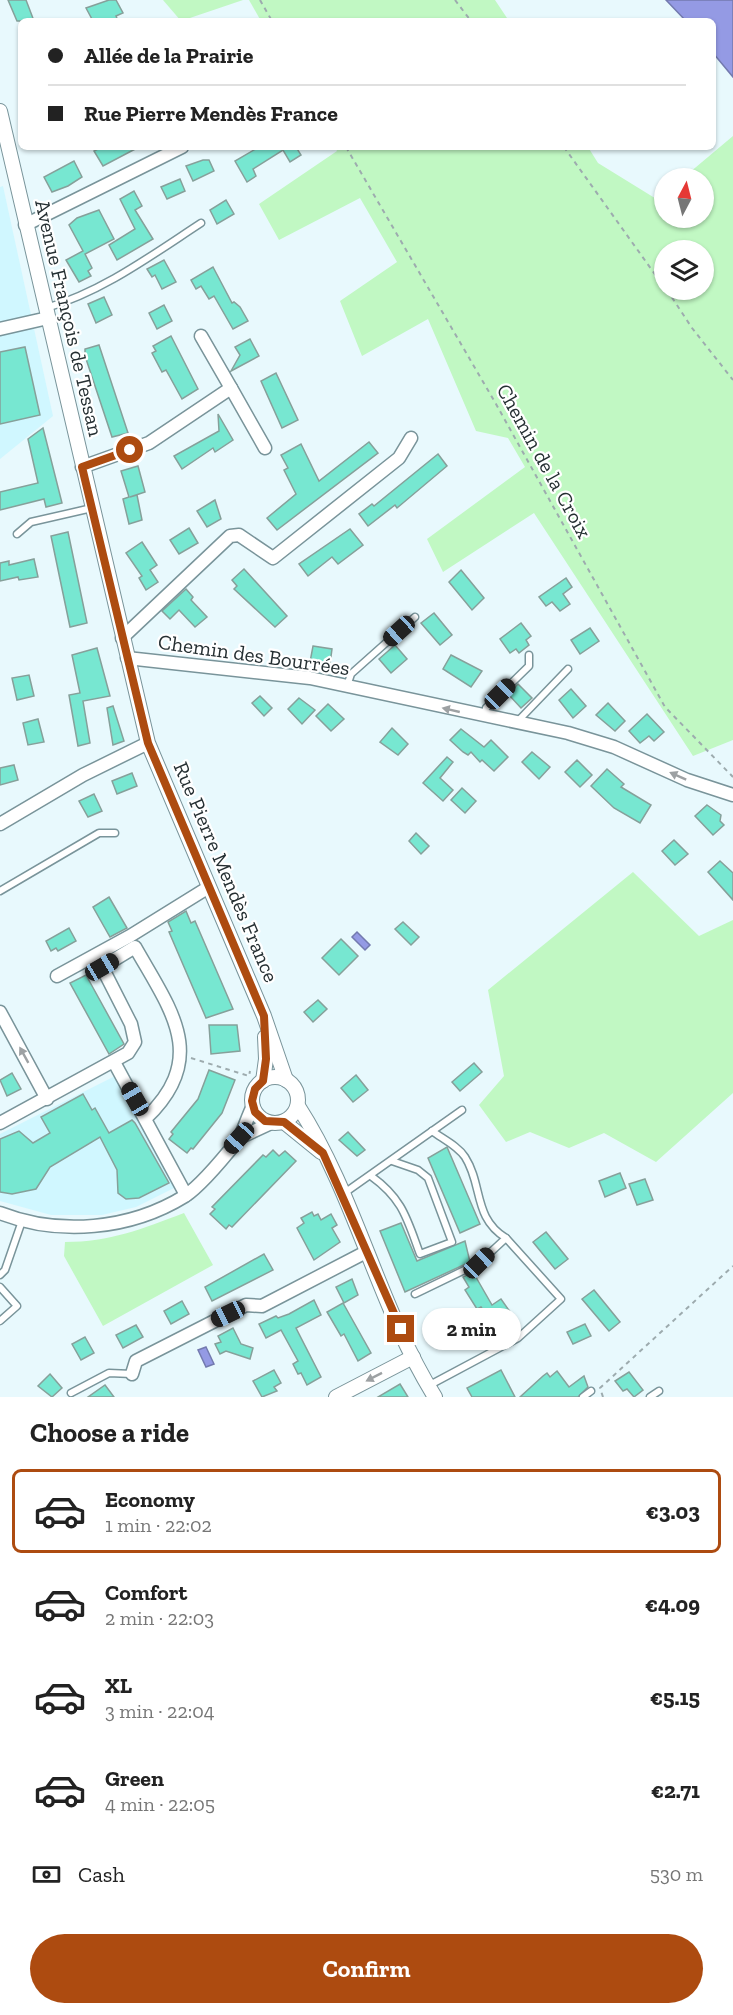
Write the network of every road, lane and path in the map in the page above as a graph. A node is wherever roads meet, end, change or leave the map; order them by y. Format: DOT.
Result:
graph roads {
  1 [pos="260,0"];
  2 [pos="455,0"];
  3 [pos="270,18"];
  4 [pos="469,18"];
  5 [pos="0,111"];
  6 [pos="176,150"];
  7 [pos="348,150"];
  8 [pos="566,150"];
  9 [pos="201,223"];
  10 [pos="25,225"];
  11 [pos="654,272"];
  12 [pos="673,300"];
  13 [pos="47,313"];
  14 [pos="0,329"];
  15 [pos="201,336"];
  16 [pos="733,380"];
  17 [pos="231,388"];
  18 [pos="411,438"];
  19 [pos="265,448"];
  20 [pos="82,467"];
  21 [pos="93,508"];
  22 [pos="17,534"];
  23 [pos="415,617"];
  24 [pos="122,638"];
  25 [pos="529,655"];
  26 [pos="127,658"];
  27 [pos="568,669"];
  28 [pos="347,687"];
  29 [pos="485,717"];
  30 [pos="517,722"];
  31 [pos="148,743"];
  32 [pos="733,777"];
  33 [pos="733,795"];
  34 [pos="0,824"];
  35 [pos="115,833"];
  36 [pos="209,887"];
  37 [pos="0,891"];
  38 [pos="57,976"];
  39 [pos="0,1012"];
  40 [pos="264,1016"];
  41 [pos="181,1060"];
  42 [pos="114,1062"];
  43 [pos="250,1067"];
  44 [pos="286,1080"];
  45 [pos="263,1081"];
  46 [pos="47,1099"];
  47 [pos="298,1106"];
  48 [pos="253,1107"];
  49 [pos="462,1110"];
  50 [pos="146,1118"];
  51 [pos="0,1123"];
  52 [pos="278,1123"];
  53 [pos="432,1131"];
  54 [pos="239,1138"];
  55 [pos="323,1153"];
  56 [pos="392,1161"];
  57 [pos="371,1176"];
  58 [pos="342,1194"];
  59 [pos="186,1195"];
  60 [pos="0,1213"];
  61 [pos="22,1221"];
  62 [pos="506,1238"];
  63 [pos="366,1252"];
  64 [pos="733,1266"];
  65 [pos="0,1275"];
  66 [pos="0,1287"];
  67 [pos="414,1294"];
  68 [pos="0,1321"];
  69 [pos="413,1357"];
  70 [pos="132,1374"];
  71 [pos="591,1391"];
  72 [pos="659,1391"];
  73 [pos="432,1392"];
  74 [pos="71,1393"];
  75 [pos="336,1397"];
  76 [pos="583,1397"];
  77 [pos="603,1397"];
  78 [pos="650,1397"];
  1 -- 3 [label="path"];
  2 -- 4 [label="path"];
  5 -- 10 [label="street, Avenue François de Tessan"];
  6 -- 10 [label="street"];
  7 -- 32 [label="path, Chemin de la Croix"];
  8 -- 11 [label="path"];
  9 -- 13 [label="lane"];
  10 -- 13 [label="street, Avenue François de Tessan"];
  12 -- 16 [label="path"];
  13 -- 14 [label="street"];
  13 -- 20 [label="street, Avenue François de Tessan"];
  15 -- 17 [label="street"];
  17 -- 19 [label="street"];
  17 -- 20 [label="street"];
  18 -- 24 [label="street"];
  20 -- 21 [label="street, Avenue François de Tessan"];
  21 -- 22 [label="lane"];
  21 -- 24 [label="street, Avenue François de Tessan"];
  23 -- 28 [label="lane"];
  24 -- 26 [label="street, Avenue François de Tessan"];
  25 -- 29 [label="lane"];
  26 -- 28 [label="street, Chemin des Bourrées"];
  26 -- 31 [label="street, Avenue François de Tessan"];
  27 -- 30 [label="lane"];
  29 -- 28 [label="street, Chemin des Bourrées, one-way"];
  29 -- 30 [label="street, Chemin des Bourrées"];
  33 -- 30 [label="street, Chemin des Bourrées, one-way"];
  31 -- 34 [label="street"];
  31 -- 36 [label="street, Rue Pierre Mendès France"];
  35 -- 37 [label="lane"];
  36 -- 38 [label="street"];
  36 -- 40 [label="street, Rue Pierre Mendès France"];
  46 -- 39 [label="street, one-way"];
  40 -- 44 [label="street, Rue Pierre Mendès France"];
  40 -- 45 [label="street, Rue Pierre Mendès France"];
  41 -- 42 [label="street"];
  41 -- 43 [label="path"];
  41 -- 50 [label="street"];
  42 -- 46 [label="street"];
  42 -- 50 [label="street"];
  44 -- 45 [label="street"];
  44 -- 47 [label="street"];
  45 -- 48 [label="street"];
  46 -- 51 [label="street"];
  47 -- 52 [label="street"];
  47 -- 55 [label="street"];
  48 -- 52 [label="street"];
  48 -- 54 [label="street"];
  49 -- 53 [label="lane"];
  50 -- 59 [label="street"];
  52 -- 54 [label="street"];
  52 -- 55 [label="street"];
  53 -- 56 [label="lane"];
  53 -- 62 [label="lane"];
  54 -- 59 [label="street"];
  55 -- 58 [label="street"];
  56 -- 57 [label="lane"];
  56 -- 57 [label="lane"];
  57 -- 58 [label="lane"];
  58 -- 63 [label="street"];
  59 -- 61 [label="street"];
  60 -- 61 [label="street"];
  61 -- 65 [label="lane"];
  62 -- 67 [label="lane"];
  62 -- 73 [label="lane"];
  63 -- 69 [label="street"];
  63 -- 70 [label="street"];
  64 -- 77 [label="path"];
  66 -- 68 [label="lane"];
  69 -- 73 [label="street"];
  69 -- 75 [label="street, one-way"];
  70 -- 74 [label="lane"];
  71 -- 76 [label="lane"];
  72 -- 78 [label="lane"];
}
